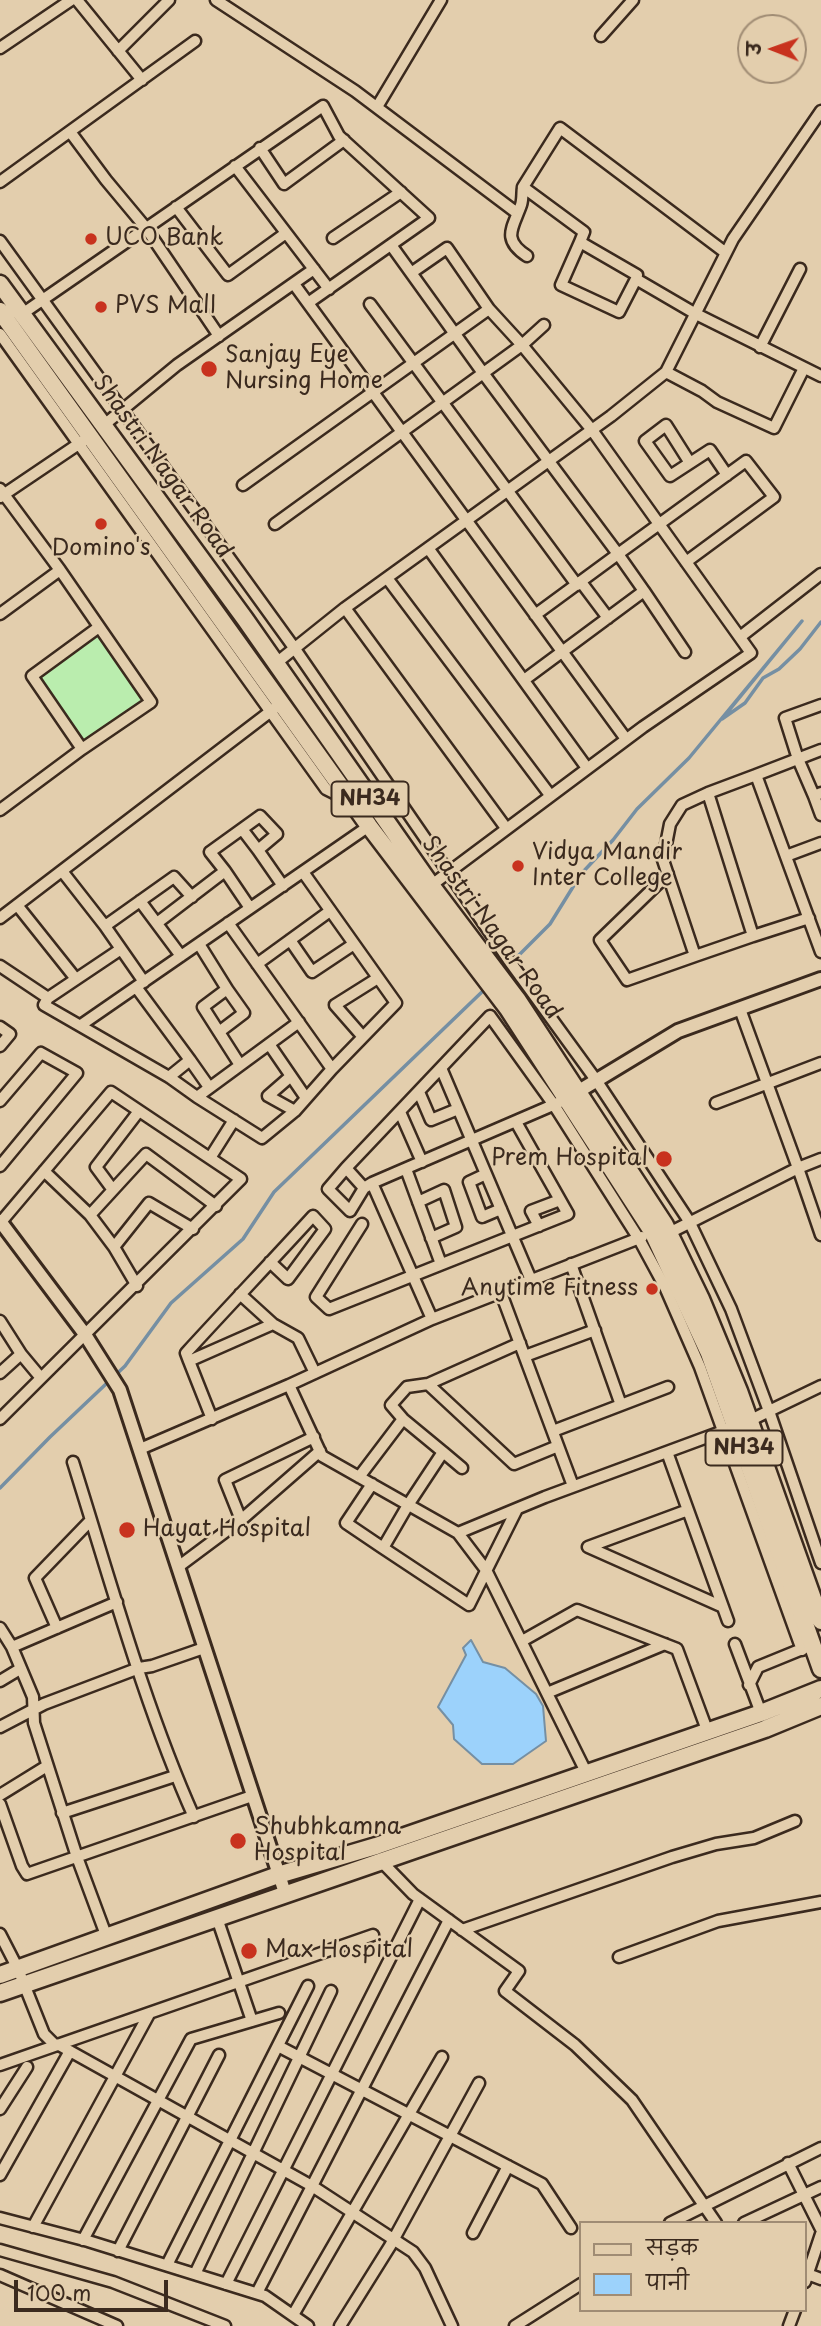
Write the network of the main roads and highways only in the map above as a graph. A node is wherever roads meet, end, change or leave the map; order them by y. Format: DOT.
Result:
graph roads {
  1 [pos="0,284"];
  2 [pos="8,321"];
  3 [pos="104,425"];
  4 [pos="84,440"];
  5 [pos="275,664"];
  6 [pos="261,676"];
  7 [pos="426,890"];
  8 [pos="736,1426"];
  9 [pos="821,1621"];
  10 [pos="812,1646"];
  11 [pos="821,1669"];
  12 [pos="821,1689"];
  13 [pos="821,1706"];
  14 [pos="378,1853"];
  15 [pos="0,1975"];
  16 [pos="21,1977"];
  17 [pos="0,1993"];
  1 -- 2 [label="main road, Shastri Nagar Road / NH34"];
  2 -- 3 [label="main road, Shastri Nagar Road / NH34"];
  2 -- 4 [label="main road, NH34"];
  3 -- 4 [label="main road"];
  3 -- 5 [label="main road, Shastri Nagar Road / NH34"];
  4 -- 6 [label="main road, NH34"];
  5 -- 6 [label="main road"];
  5 -- 7 [label="main road, Shastri Nagar Road / NH34"];
  6 -- 7 [label="main road, NH34"];
  7 -- 8 [label="main road, Shastri Nagar Road / NH34"];
  8 -- 9 [label="main road, Shastri Nagar Road / NH34"];
  8 -- 10 [label="main road, NH34"];
  10 -- 11 [label="main road, NH34"];
  12 -- 14 [label="main road"];
  13 -- 14 [label="main road"];
  14 -- 16 [label="main road"];
  14 -- 16 [label="main road"];
  15 -- 16 [label="main road"];
  16 -- 17 [label="main road"];
}
